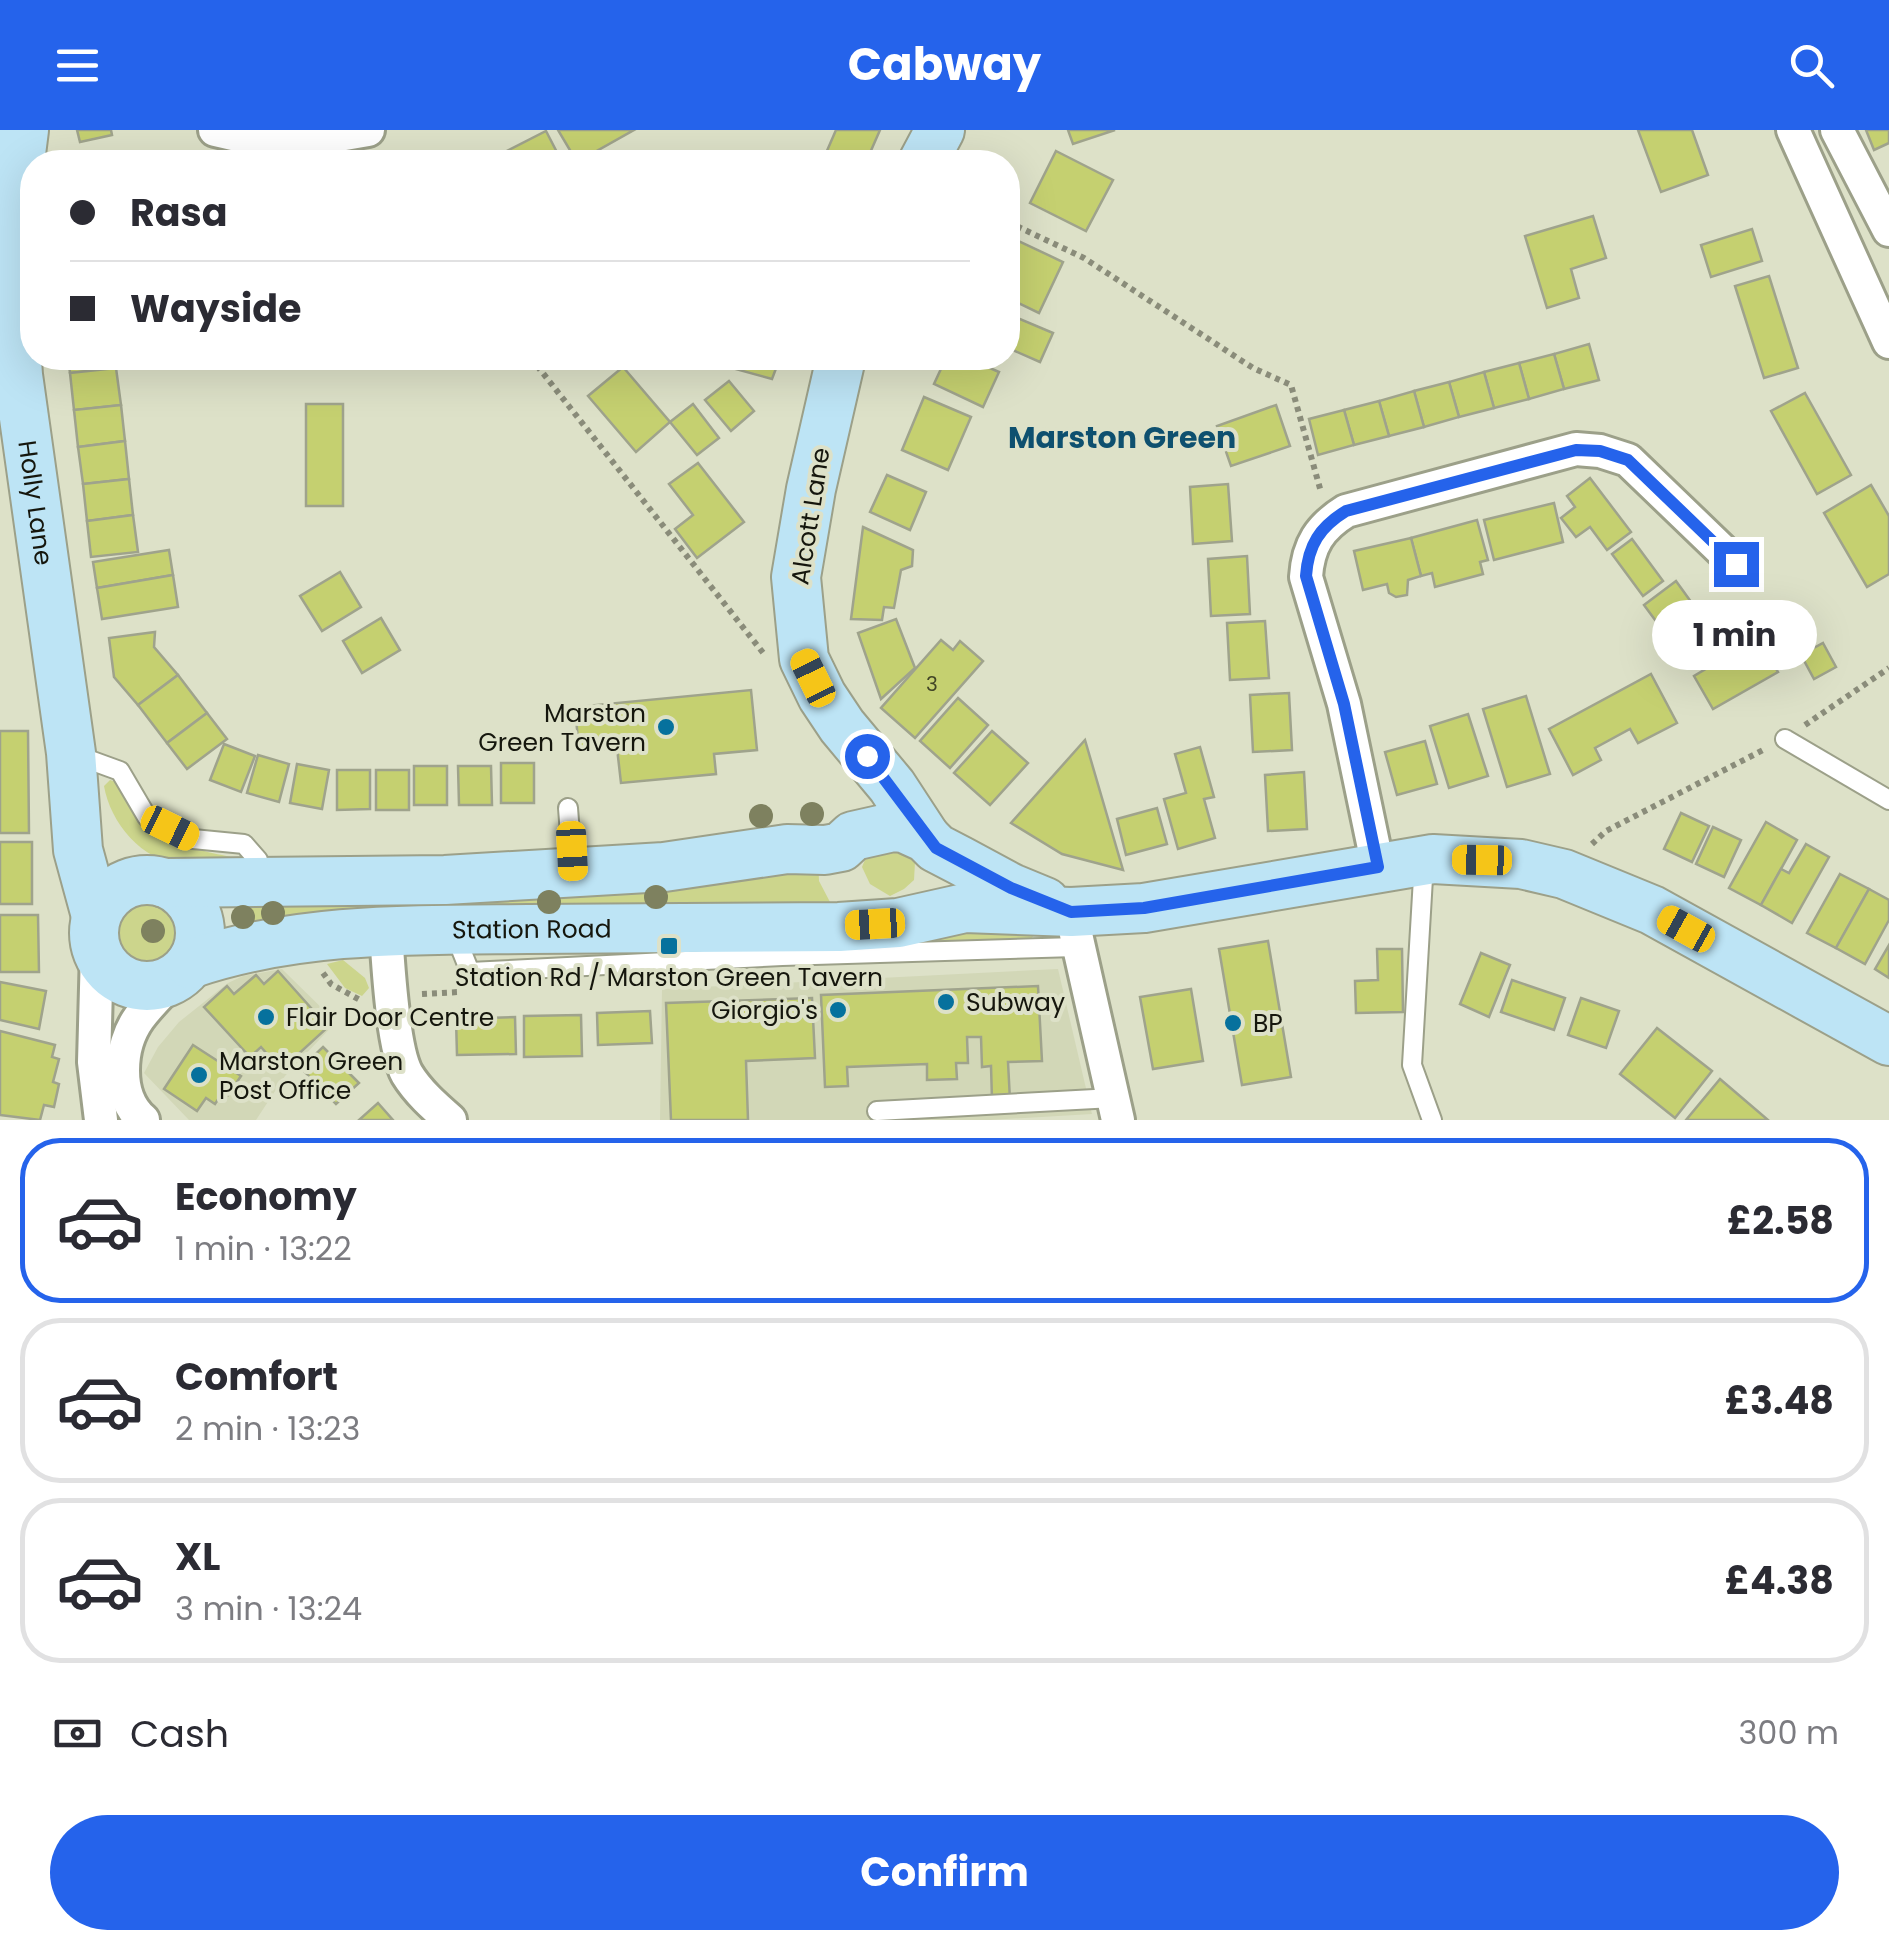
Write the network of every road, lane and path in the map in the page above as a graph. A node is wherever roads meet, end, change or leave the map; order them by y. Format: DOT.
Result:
graph roads {
  1 [pos="215,130"];
  2 [pos="368,130"];
  3 [pos="1793,130"];
  4 [pos="1837,130"];
  5 [pos="20,159"];
  6 [pos="1020,228"];
  7 [pos="1889,230"];
  8 [pos="1889,342"];
  9 [pos="540,370"];
  10 [pos="838,370"];
  11 [pos="1329,522"];
  12 [pos="1736,564"];
  13 [pos="768,660"];
  14 [pos="1889,668"];
  15 [pos="1819,716"];
  16 [pos="842,726"];
  17 [pos="1785,739"];
  18 [pos="71,754"];
  19 [pos="1889,800"];
  20 [pos="568,808"];
  21 [pos="847,841"];
  22 [pos="931,843"];
  23 [pos="1424,861"];
  24 [pos="1378,867"];
  25 [pos="573,872"];
  26 [pos="1564,874"];
  27 [pos="262,880"];
  28 [pos="155,881"];
  29 [pos="895,922"];
  30 [pos="453,930"];
  31 [pos="1074,930"];
  32 [pos="386,932"];
  33 [pos="96,934"];
  34 [pos="183,970"];
  35 [pos="1889,1041"];
  36 [pos="1116,1109"];
  37 [pos="877,1111"];
  38 [pos="138,1118"];
  39 [pos="102,1120"];
  40 [pos="450,1120"];
  41 [pos="1432,1120"];
  1 -- 2 [label="street"];
  3 -- 8 [label="street"];
  4 -- 7 [label="street"];
  5 -- 18 [label="street, Holly Lane"];
  6 -- 11 [label="path"];
  9 -- 13 [label="path"];
  10 -- 16 [label="street, Alcott Lane"];
  11 -- 12 [label="street"];
  11 -- 24 [label="street"];
  14 -- 15 [label="path"];
  16 -- 21 [label="street"];
  16 -- 22 [label="street"];
  17 -- 19 [label="lane"];
  17 -- 26 [label="path"];
  18 -- 27 [label="lane"];
  18 -- 28 [label="street, Holly Lane"];
  18 -- 33 [label="street, Holly Lane"];
  20 -- 25 [label="lane"];
  21 -- 22 [label="street, Station Road"];
  21 -- 25 [label="street, Station Road"];
  21 -- 29 [label="street"];
  22 -- 29 [label="street"];
  22 -- 31 [label="street, Station Road"];
  23 -- 24 [label="street, Station Road"];
  23 -- 26 [label="street, Station Road"];
  23 -- 41 [label="lane"];
  24 -- 31 [label="street, Station Road"];
  25 -- 27 [label="street, Station Road"];
  26 -- 35 [label="street, Station Road"];
  27 -- 28 [label="street, Station Road"];
  28 -- 33 [label="street"];
  28 -- 34 [label="street, Holly Lane"];
  29 -- 30 [label="street, Station Road"];
  29 -- 31 [label="street, Station Road"];
  30 -- 31 [label="lane"];
  30 -- 32 [label="street, Station Road"];
  31 -- 36 [label="street"];
  32 -- 34 [label="street, Station Road"];
  32 -- 40 [label="street"];
  33 -- 34 [label="street"];
  33 -- 39 [label="street"];
  34 -- 38 [label="street"];
  36 -- 37 [label="lane"];
}
